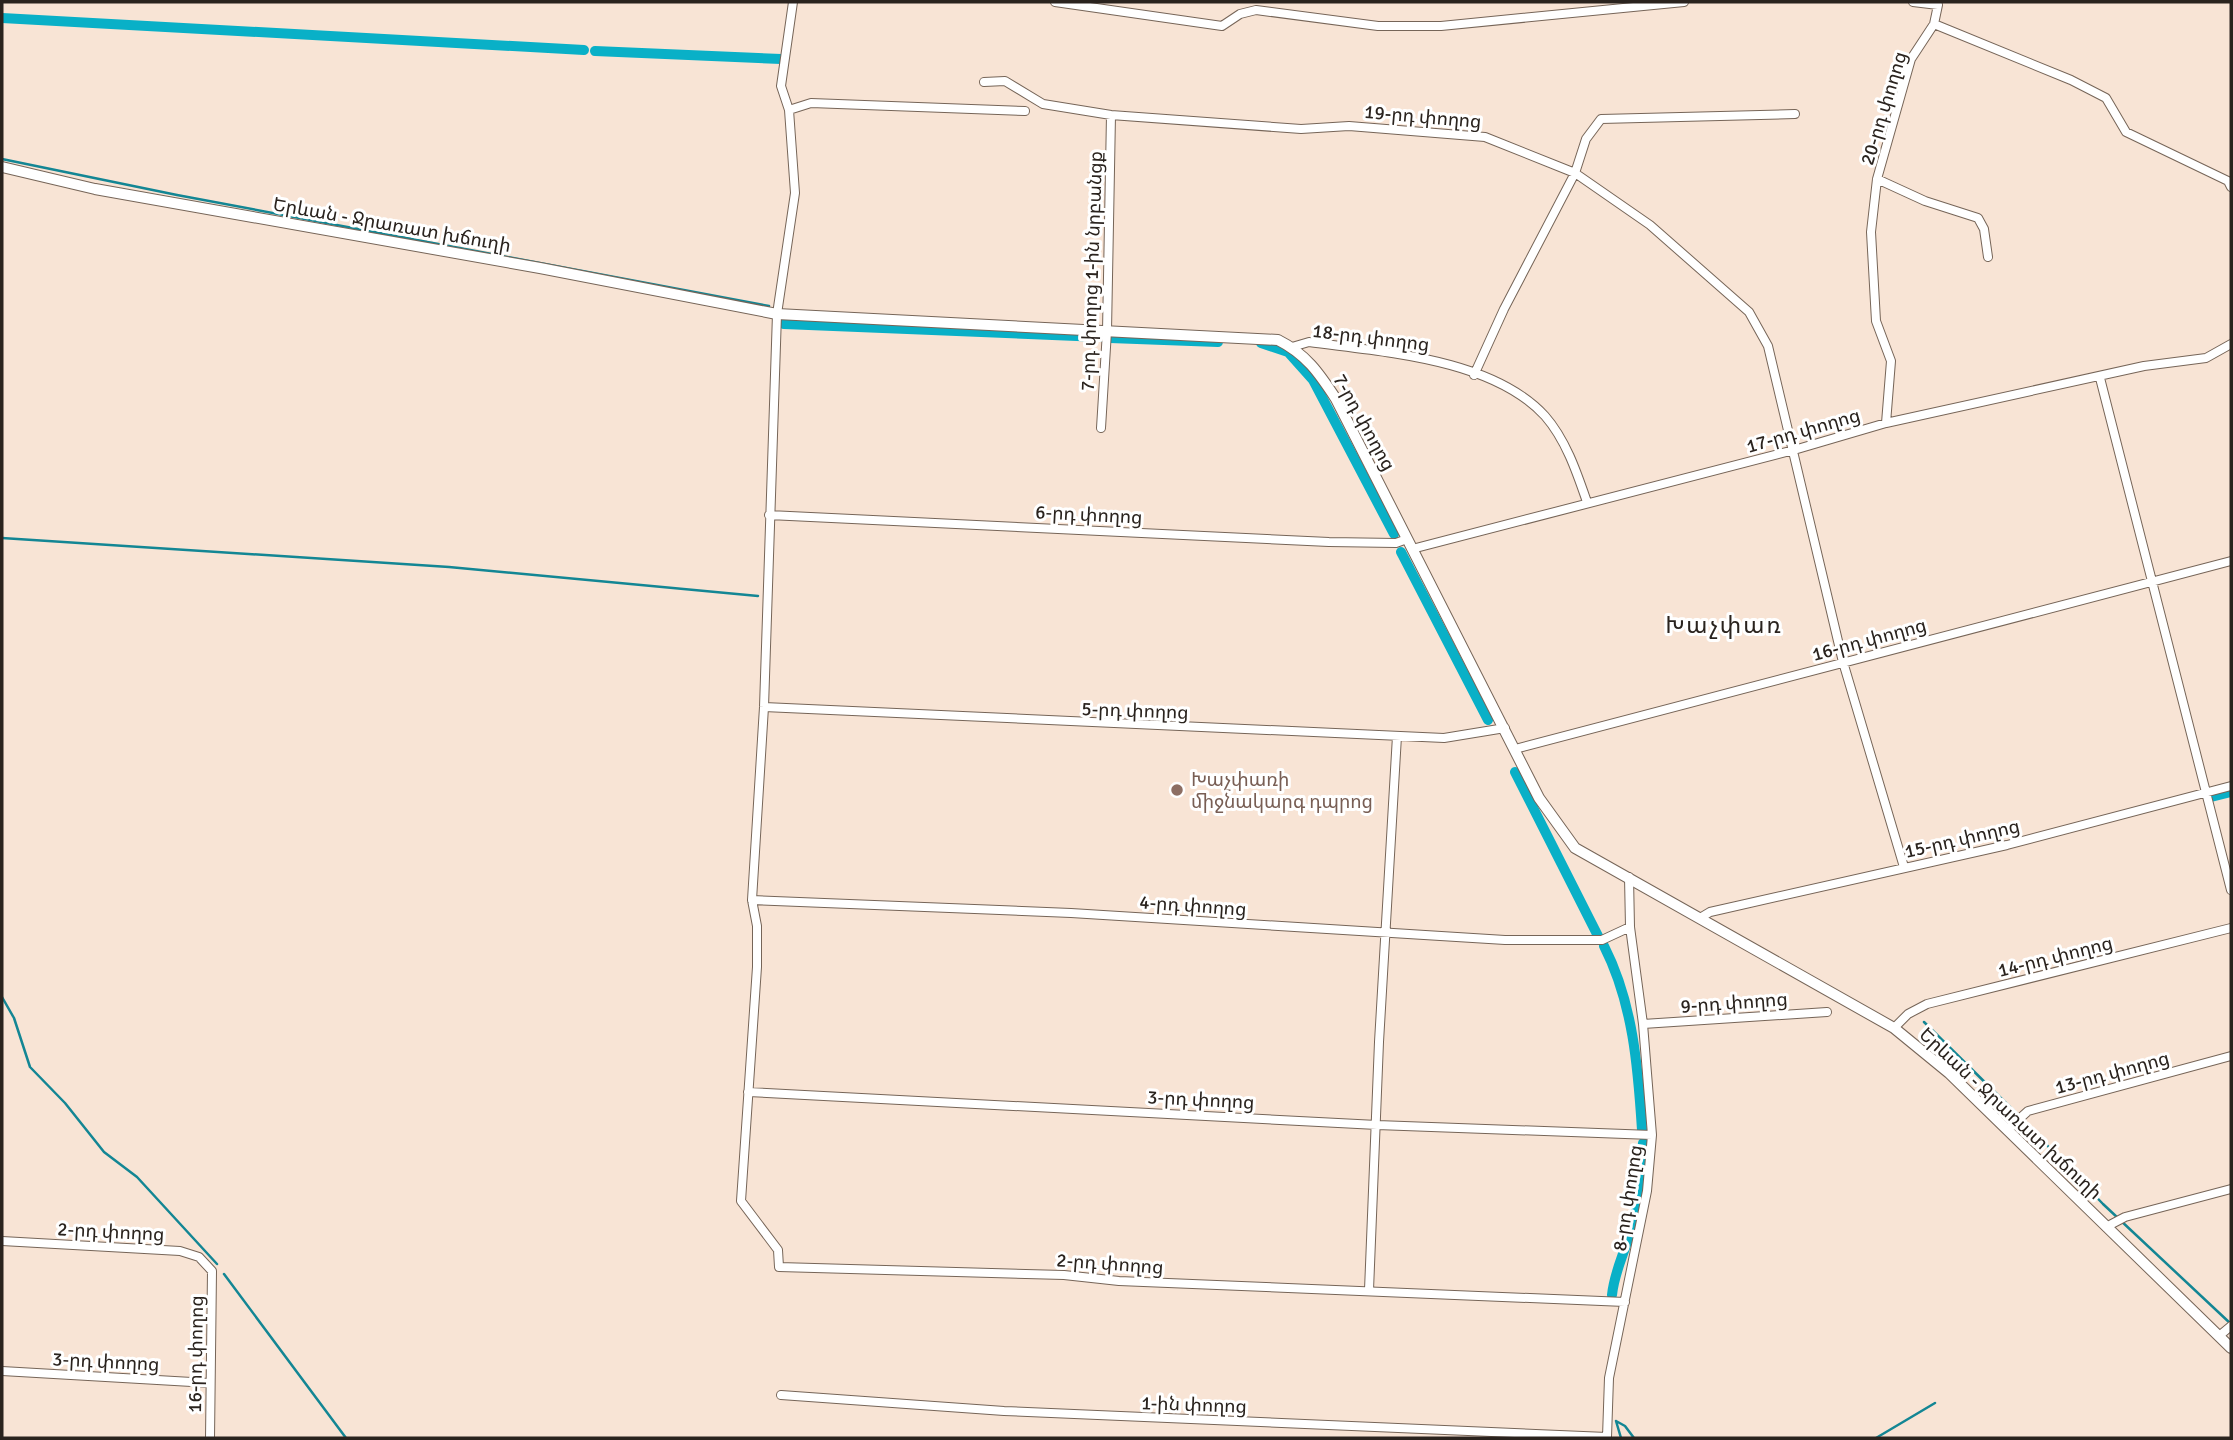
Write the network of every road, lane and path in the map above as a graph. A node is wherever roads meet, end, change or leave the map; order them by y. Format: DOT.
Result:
graph roads {
  1 [pos="793,2"];
  2 [pos="1055,2"];
  3 [pos="1684,2"];
  4 [pos="1913,2"];
  5 [pos="1934,24"];
  6 [pos="984,82"];
  7 [pos="789,110"];
  8 [pos="1025,111"];
  9 [pos="1795,114"];
  10 [pos="1111,115"];
  11 [pos="2,167"];
  12 [pos="1575,173"];
  13 [pos="1877,179"];
  14 [pos="2231,187"];
  15 [pos="1988,257"];
  16 [pos="777,314"];
  17 [pos="1107,331"];
  18 [pos="2231,344"];
  19 [pos="1292,347"];
  20 [pos="1474,375"];
  21 [pos="2100,378"];
  22 [pos="1886,423"];
  23 [pos="1101,428"];
  24 [pos="1794,450"];
  25 [pos="1587,502"];
  26 [pos="769,515"];
  27 [pos="1410,544"];
  28 [pos="2231,561"];
  29 [pos="2153,581"];
  30 [pos="1843,662"];
  31 [pos="764,707"];
  32 [pos="1505,728"];
  33 [pos="1397,736"];
  34 [pos="1514,748"];
  35 [pos="2231,786"];
  36 [pos="2204,792"];
  37 [pos="1904,867"];
  38 [pos="1629,877"];
  39 [pos="2231,890"];
  40 [pos="752,900"];
  41 [pos="1700,918"];
  42 [pos="1629,927"];
  43 [pos="2231,928"];
  44 [pos="1386,932"];
  45 [pos="1828,1012"];
  46 [pos="1643,1024"];
  47 [pos="1894,1028"];
  48 [pos="2231,1056"];
  49 [pos="748,1092"];
  50 [pos="1377,1125"];
  51 [pos="2007,1130"];
  52 [pos="1652,1135"];
  53 [pos="2231,1189"];
  54 [pos="2109,1226"];
  55 [pos="2,1241"];
  56 [pos="212,1271"];
  57 [pos="1369,1290"];
  58 [pos="1625,1302"];
  59 [pos="2231,1325"];
  60 [pos="2221,1334"];
  61 [pos="2231,1348"];
  62 [pos="2,1371"];
  63 [pos="209,1383"];
  64 [pos="781,1395"];
  65 [pos="1607,1437"];
  66 [pos="210,1438"];
  1 -- 7 [label="street"];
  2 -- 3 [label="street"];
  4 -- 5 [label="street"];
  5 -- 13 [label="street, 20-րդ փողոց"];
  5 -- 14 [label="street"];
  6 -- 10 [label="street, 19-րդ փողոց"];
  7 -- 8 [label="street"];
  7 -- 16 [label="street"];
  9 -- 12 [label="street"];
  10 -- 12 [label="street, 19-րդ փողոց"];
  10 -- 17 [label="street, 7-րդ փողոց 1-ին նրբանցք"];
  11 -- 16 [label="main road, Երևան - Ջրառատ խճուղի"];
  12 -- 20 [label="street"];
  12 -- 24 [label="street, 19-րդ փողոց"];
  13 -- 15 [label="street"];
  13 -- 22 [label="street, 20-րդ փողոց"];
  16 -- 17 [label="main road, 7-րդ փողոց"];
  16 -- 26 [label="street"];
  17 -- 19 [label="main road, 7-րդ փողոց"];
  17 -- 23 [label="street, 7-րդ փողոց 1-ին նրբանցք"];
  18 -- 21 [label="street, 17-րդ փողոց"];
  19 -- 20 [label="street, 18-րդ փողոց"];
  19 -- 27 [label="main road, 7-րդ փողոց"];
  20 -- 25 [label="street, 18-րդ փողոց"];
  21 -- 22 [label="street, 17-րդ փողոց"];
  21 -- 29 [label="street"];
  22 -- 24 [label="street, 17-րդ փողոց"];
  24 -- 25 [label="street, 17-րդ փողոց"];
  24 -- 30 [label="street, 19-րդ փողոց"];
  25 -- 27 [label="street, 17-րդ փողոց"];
  26 -- 27 [label="street, 6-րդ փողոց"];
  26 -- 31 [label="street"];
  27 -- 32 [label="main road, 7-րդ փողոց"];
  28 -- 29 [label="street, 16-րդ փողոց"];
  29 -- 30 [label="street, 16-րդ փողոց"];
  29 -- 36 [label="street"];
  30 -- 34 [label="street, 16-րդ փողոց"];
  30 -- 37 [label="street, 19-րդ փողոց"];
  31 -- 33 [label="street, 5-րդ փողոց"];
  31 -- 40 [label="street"];
  32 -- 33 [label="street, 5-րդ փողոց"];
  32 -- 34 [label="main road, 7-րդ փողոց"];
  33 -- 44 [label="street"];
  34 -- 38 [label="main road, 7-րդ փողոց"];
  35 -- 36 [label="street, 15-րդ փողոց"];
  36 -- 37 [label="street, 15-րդ փողոց"];
  36 -- 39 [label="street"];
  37 -- 41 [label="street, 15-րդ փողոց"];
  38 -- 41 [label="main road, Երևան - Ջրառատ խճուղի"];
  38 -- 42 [label="street, 8-րդ փողոց"];
  40 -- 44 [label="street, 4-րդ փողոց"];
  40 -- 49 [label="street"];
  41 -- 47 [label="main road, Երևան - Ջրառատ խճուղի"];
  42 -- 44 [label="street, 4-րդ փողոց"];
  42 -- 46 [label="street, 8-րդ փողոց"];
  43 -- 47 [label="street, 14-րդ փողոց"];
  44 -- 50 [label="street"];
  45 -- 46 [label="street, 9-րդ փողոց"];
  46 -- 52 [label="street, 8-րդ փողոց"];
  47 -- 51 [label="main road, Երևան - Ջրառատ խճուղի"];
  48 -- 51 [label="street, 13-րդ փողոց"];
  49 -- 50 [label="street, 3-րդ փողոց"];
  49 -- 57 [label="street, 2-րդ փողոց"];
  50 -- 52 [label="street, 3-րդ փողոց"];
  50 -- 57 [label="street"];
  51 -- 54 [label="main road, Երևան - Ջրառատ խճուղի"];
  52 -- 58 [label="street, 8-րդ փողոց"];
  53 -- 54 [label="street"];
  54 -- 60 [label="main road, Երևան - Ջրառատ խճուղի"];
  55 -- 56 [label="street, 2-րդ փողոց"];
  56 -- 63 [label="street, 16-րդ փողոց"];
  57 -- 58 [label="street, 2-րդ փողոց"];
  58 -- 65 [label="street, 8-րդ փողոց"];
  59 -- 60 [label="street"];
  60 -- 61 [label="main road, Երևան - Ջրառատ խճուղի"];
  62 -- 63 [label="street, 3-րդ փողոց"];
  63 -- 66 [label="street, 16-րդ փողոց"];
  64 -- 65 [label="street, 1-ին փողոց"];
}
